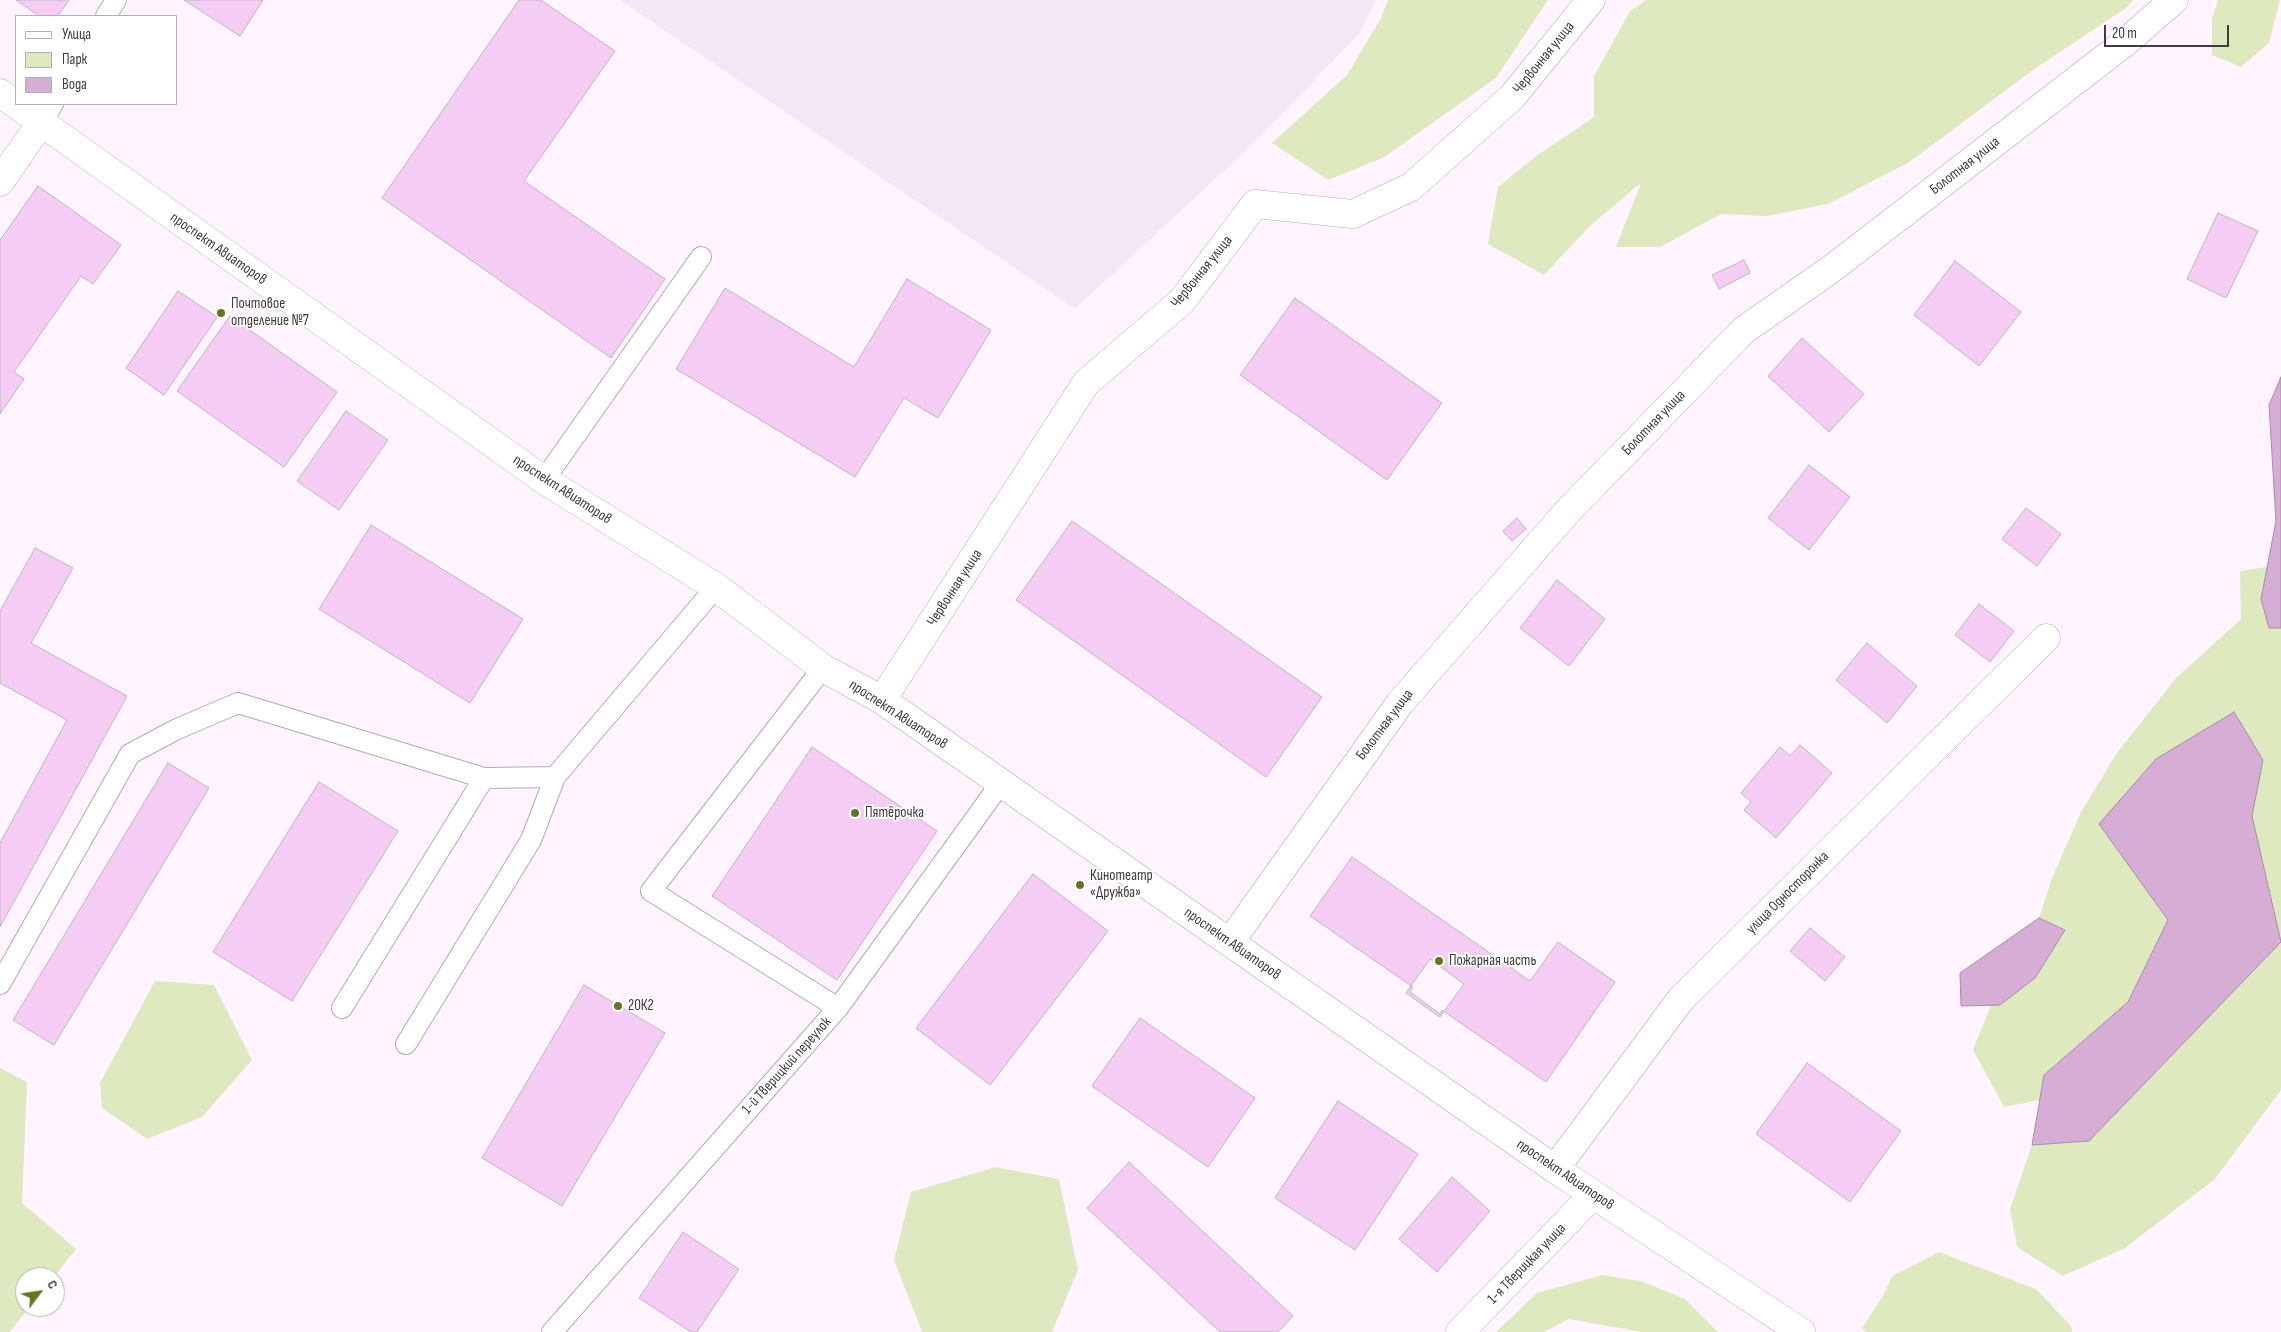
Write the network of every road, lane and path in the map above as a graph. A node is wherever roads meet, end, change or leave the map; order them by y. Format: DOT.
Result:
graph roads {
  1 [pos="116,0"];
  2 [pos="1591,0"];
  3 [pos="2174,0"];
  4 [pos="107,15"];
  5 [pos="0,93"];
  6 [pos="15,100"];
  7 [pos="27,105"];
  8 [pos="47,114"];
  9 [pos="0,182"];
  10 [pos="700,256"];
  11 [pos="544,480"];
  12 [pos="716,587"];
  13 [pos="2046,638"];
  14 [pos="823,668"];
  15 [pos="882,700"];
  16 [pos="556,777"];
  17 [pos="484,778"];
  18 [pos="1000,783"];
  19 [pos="1230,942"];
  20 [pos="0,984"];
  21 [pos="342,1008"];
  22 [pos="838,1008"];
  23 [pos="406,1044"];
  24 [pos="1555,1169"];
  25 [pos="1593,1195"];
  26 [pos="552,1332"];
  27 [pos="1460,1332"];
  28 [pos="1801,1332"];
  1 -- 4 [label="lane"];
  2 -- 15 [label="street, Червонная улица"];
  3 -- 19 [label="street, Болотная улица"];
  5 -- 6 [label="street, проспект Авиаторов"];
  7 -- 8 [label="street, проспект Авиаторов"];
  8 -- 9 [label="street"];
  8 -- 11 [label="street, проспект Авиаторов"];
  10 -- 11 [label="lane"];
  11 -- 12 [label="street, проспект Авиаторов"];
  12 -- 14 [label="street, проспект Авиаторов"];
  12 -- 16 [label="lane"];
  13 -- 24 [label="street, улица Односторонка"];
  14 -- 15 [label="street, проспект Авиаторов"];
  14 -- 22 [label="lane"];
  15 -- 18 [label="street, проспект Авиаторов"];
  16 -- 17 [label="lane"];
  16 -- 23 [label="lane"];
  17 -- 20 [label="lane"];
  17 -- 21 [label="lane"];
  18 -- 19 [label="street, проспект Авиаторов"];
  18 -- 22 [label="lane, 1-й Тверицкий переулок"];
  19 -- 24 [label="street, проспект Авиаторов"];
  22 -- 26 [label="lane, 1-й Тверицкий переулок"];
  24 -- 25 [label="street, проспект Авиаторов"];
  25 -- 27 [label="street, 1-я Тверицкая улица"];
  25 -- 28 [label="street, проспект Авиаторов"];
}
